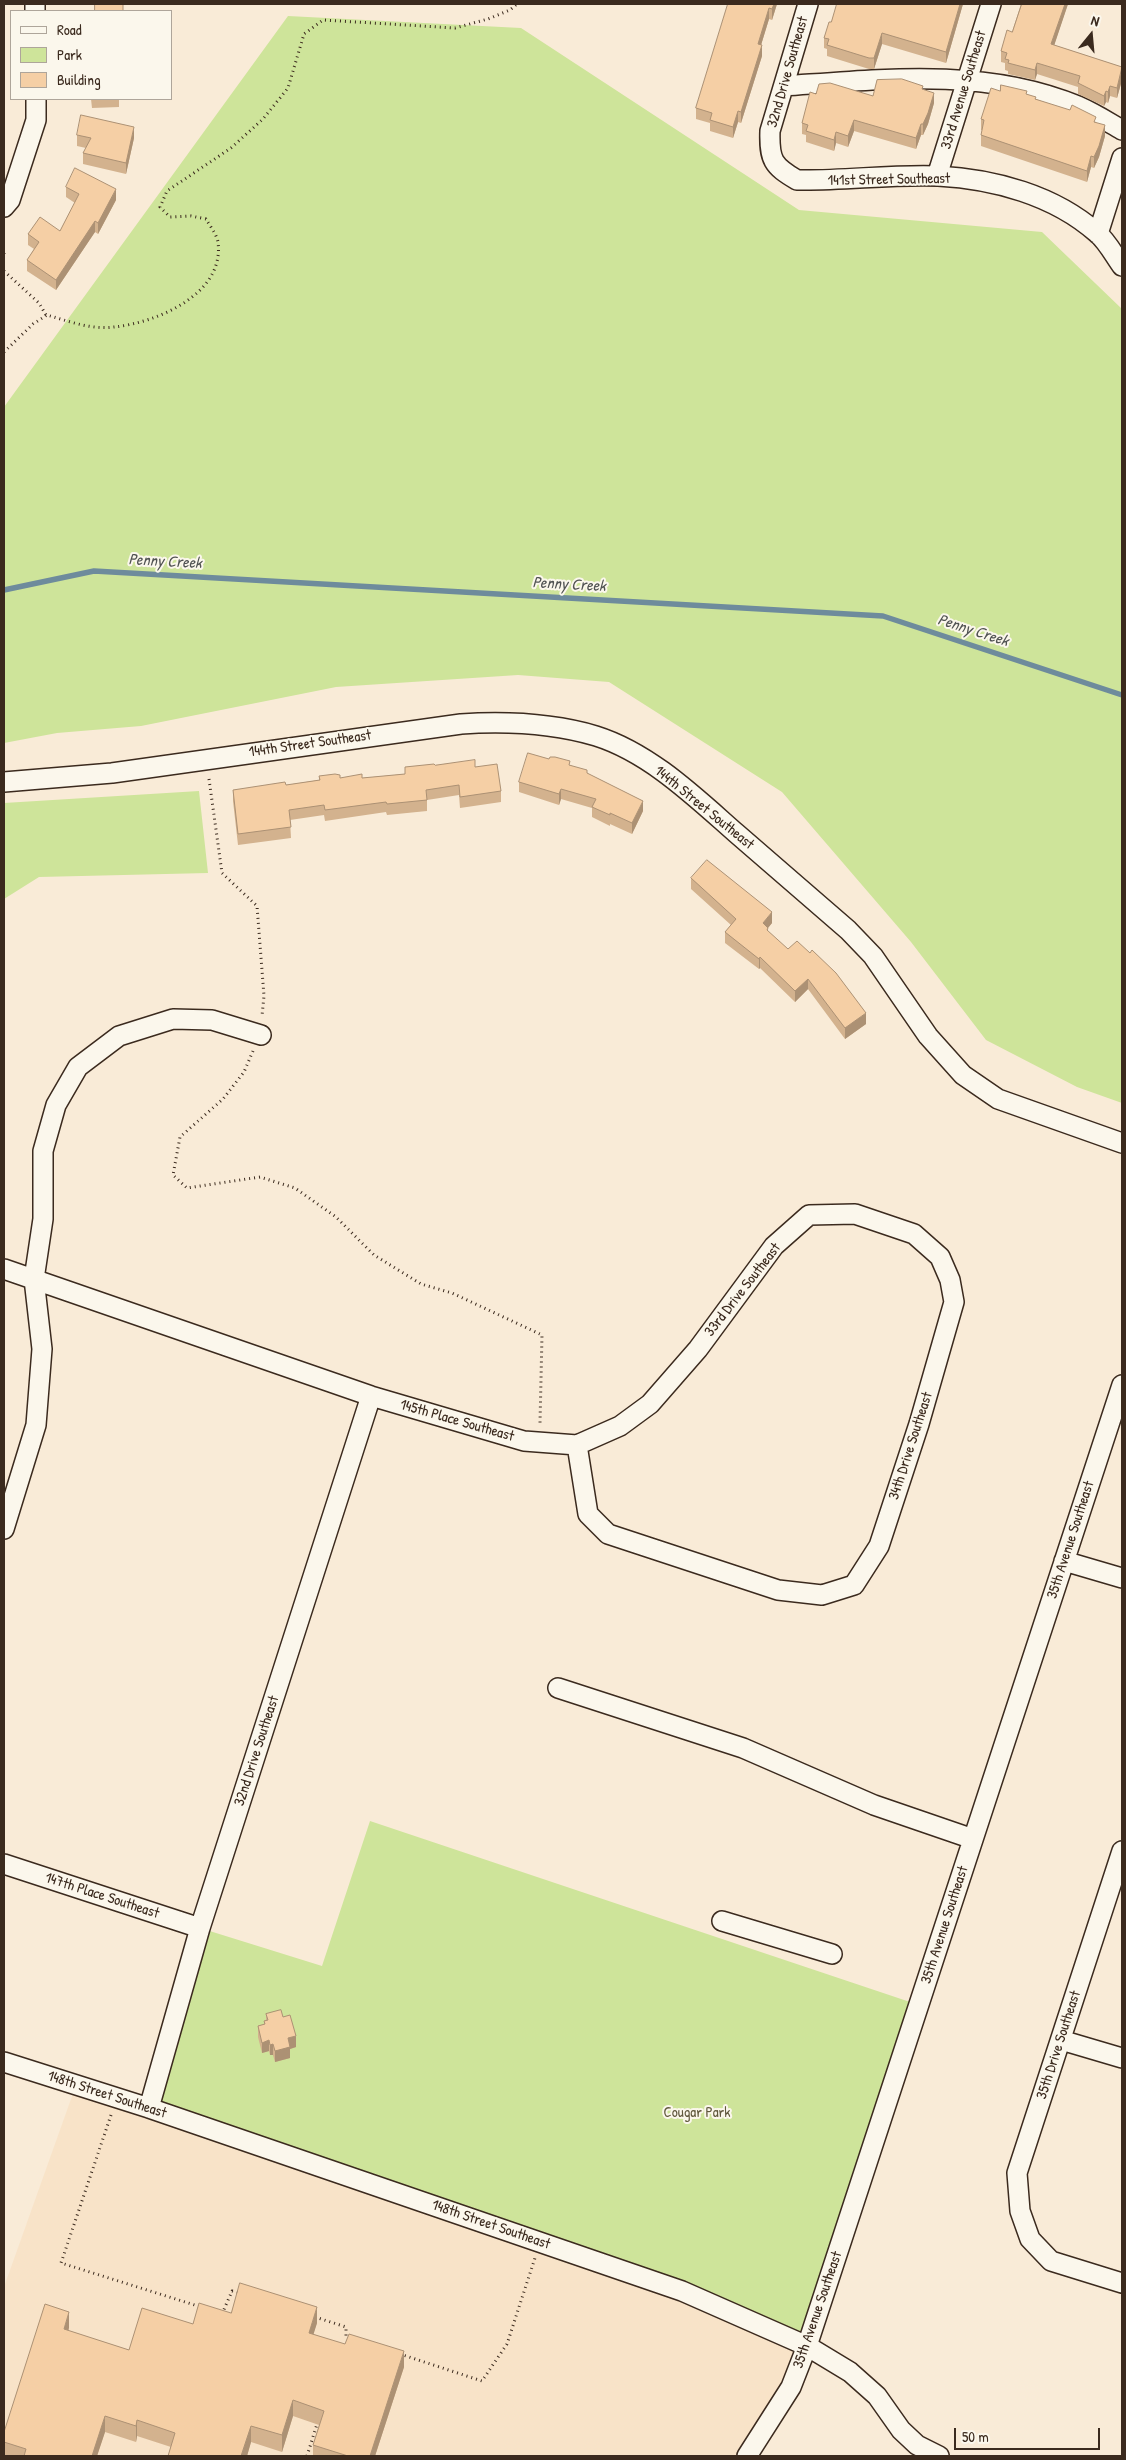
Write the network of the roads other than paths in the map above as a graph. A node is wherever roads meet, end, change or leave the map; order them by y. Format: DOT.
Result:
graph roads {
  1 [pos="808,4"];
  2 [pos="991,4"];
  3 [pos="968,79"];
  4 [pos="784,86"];
  5 [pos="36,100"];
  6 [pos="1122,130"];
  7 [pos="1122,158"];
  8 [pos="778,169"];
  9 [pos="937,176"];
  10 [pos="4,207"];
  11 [pos="1098,234"];
  12 [pos="1122,266"];
  13 [pos="4,782"];
  14 [pos="261,1035"];
  15 [pos="1122,1143"];
  16 [pos="4,1269"];
  17 [pos="34,1279"];
  18 [pos="954,1302"];
  19 [pos="1122,1384"];
  20 [pos="372,1396"];
  21 [pos="577,1445"];
  22 [pos="4,1529"];
  23 [pos="1064,1561"];
  24 [pos="1122,1578"];
  25 [pos="558,1688"];
  26 [pos="973,1839"];
  27 [pos="1122,1851"];
  28 [pos="4,1864"];
  29 [pos="722,1920"];
  30 [pos="200,1928"];
  31 [pos="832,1954"];
  32 [pos="1061,2040"];
  33 [pos="1122,2058"];
  34 [pos="4,2062"];
  35 [pos="148,2108"];
  36 [pos="1122,2283"];
  37 [pos="807,2346"];
  38 [pos="914,2451"];
  39 [pos="748,2456"];
  40 [pos="939,2456"];
  1 -- 4 [label="street, 32nd Drive Southeast"];
  2 -- 3 [label="street, 33rd Avenue Southeast"];
  3 -- 4 [label="street"];
  3 -- 6 [label="street"];
  3 -- 9 [label="street, 33rd Avenue Southeast"];
  4 -- 8 [label="street, 32nd Drive Southeast"];
  5 -- 10 [label="street"];
  7 -- 11 [label="street"];
  8 -- 9 [label="street, 141st Street Southeast"];
  9 -- 11 [label="street, 141st Street Southeast"];
  11 -- 12 [label="street, 141st Street Southeast"];
  13 -- 15 [label="street, 144th Street Southeast"];
  14 -- 17 [label="street"];
  16 -- 17 [label="street, 145th Place Southeast"];
  17 -- 20 [label="street, 145th Place Southeast"];
  17 -- 22 [label="street"];
  18 -- 21 [label="street, 33rd Drive Southeast"];
  18 -- 21 [label="street, 34th Drive Southeast"];
  19 -- 23 [label="street, 35th Avenue Southeast"];
  20 -- 21 [label="street, 145th Place Southeast"];
  20 -- 30 [label="street, 32nd Drive Southeast"];
  23 -- 24 [label="street"];
  23 -- 26 [label="street, 35th Avenue Southeast"];
  25 -- 26 [label="street"];
  26 -- 37 [label="street, 35th Avenue Southeast"];
  27 -- 32 [label="street, 35th Drive Southeast"];
  28 -- 30 [label="street, 147th Place Southeast"];
  29 -- 31 [label="street"];
  30 -- 35 [label="street, 32nd Drive Southeast"];
  32 -- 33 [label="street"];
  32 -- 36 [label="street, 35th Drive Southeast"];
  34 -- 35 [label="street, 148th Street Southeast"];
  35 -- 37 [label="street, 148th Street Southeast"];
  37 -- 38 [label="street, 148th Street Southeast"];
  37 -- 39 [label="street, 35th Avenue Southeast"];
  38 -- 40 [label="street, 148th Street Southeast"];
}
